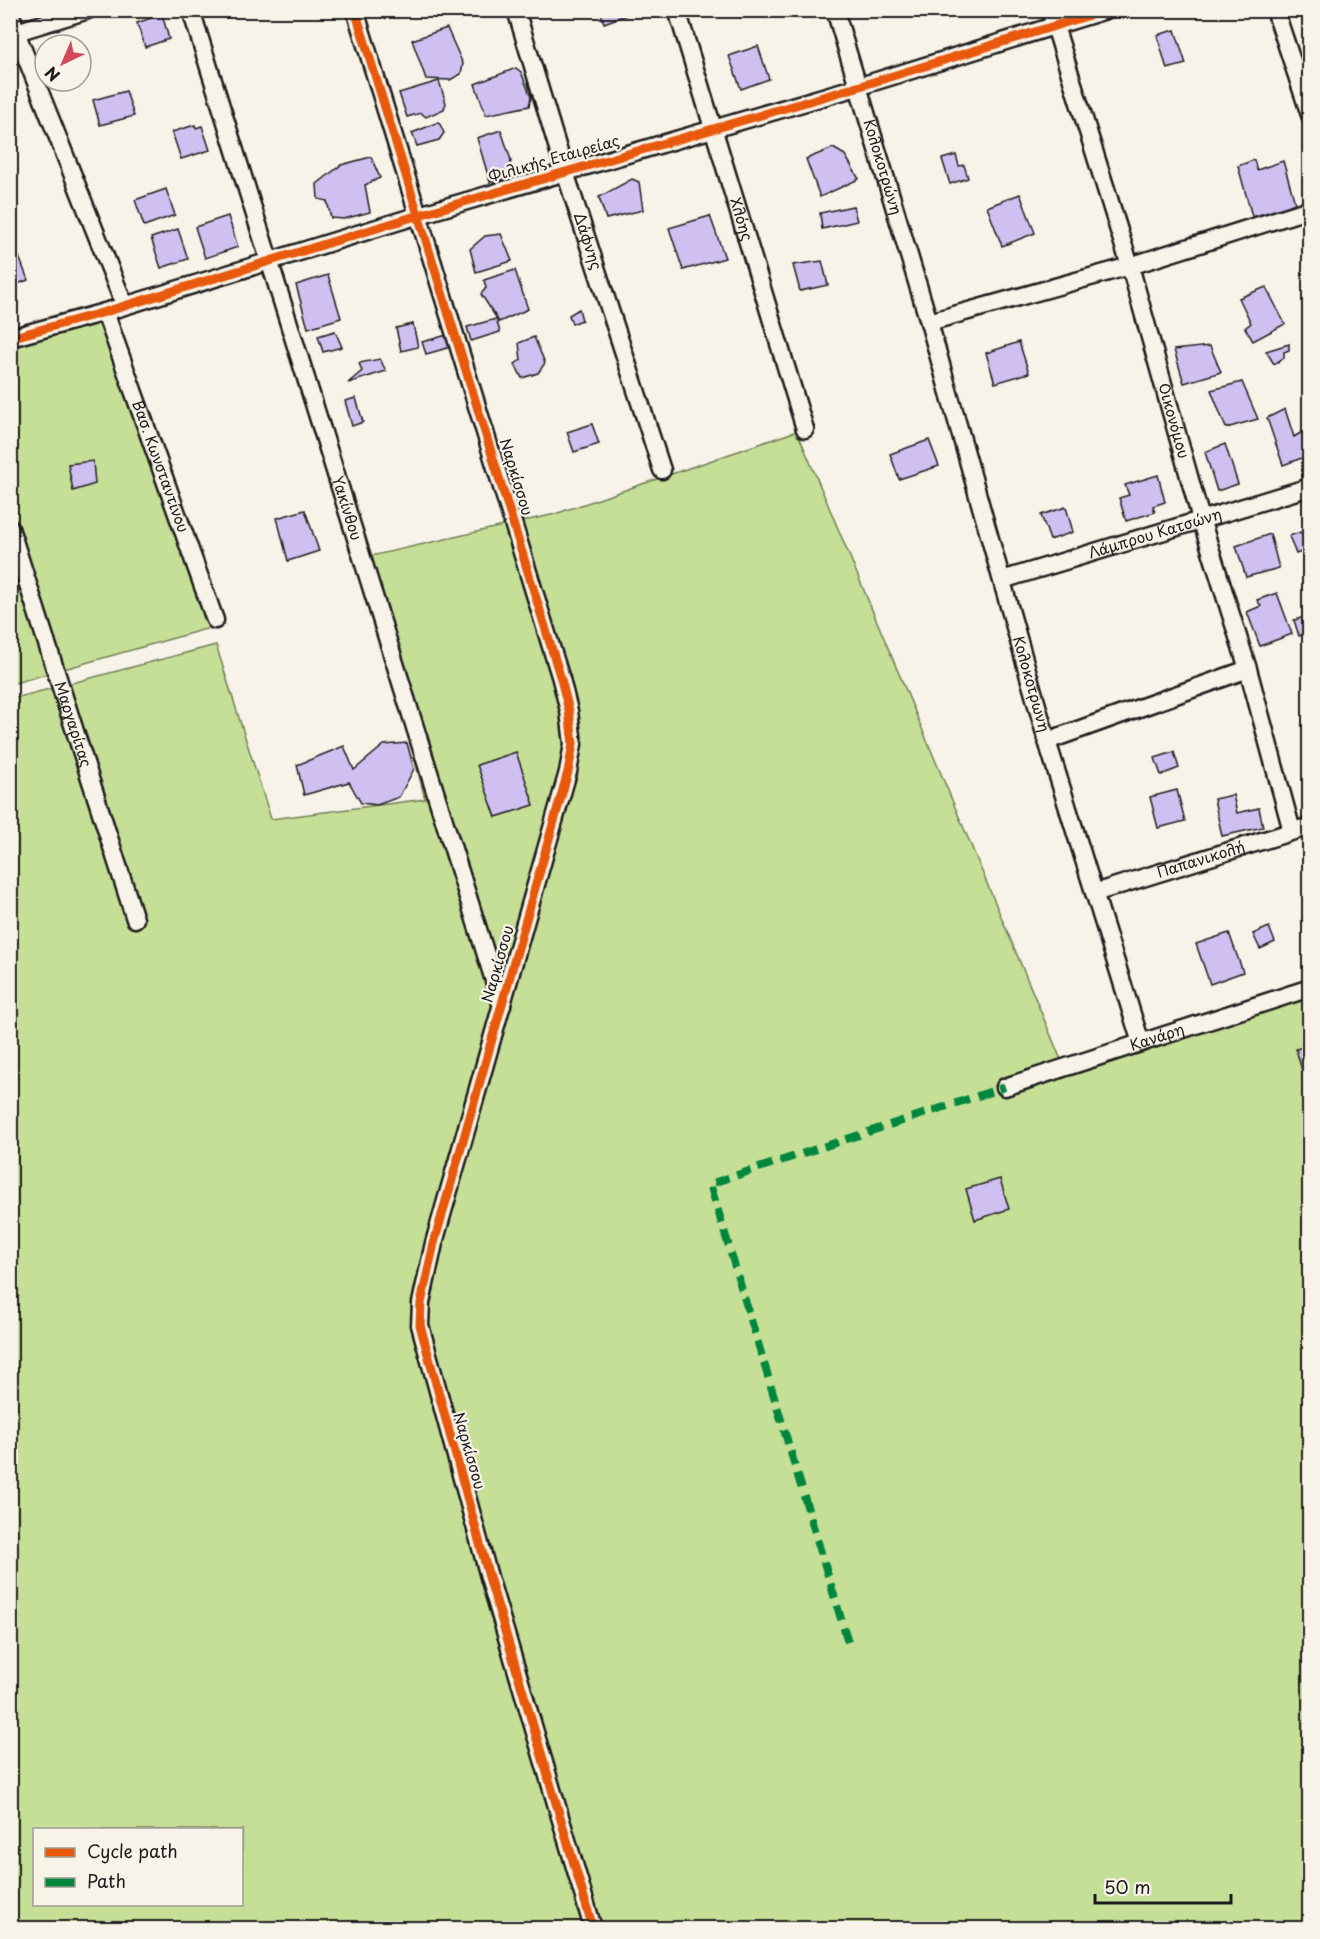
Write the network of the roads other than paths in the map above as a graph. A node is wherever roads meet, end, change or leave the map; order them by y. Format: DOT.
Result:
graph roads {
  1 [pos="88,10"];
  2 [pos="191,10"];
  3 [pos="356,10"];
  4 [pos="516,10"];
  5 [pos="677,10"];
  6 [pos="835,10"];
  7 [pos="1106,10"];
  8 [pos="1275,10"];
  9 [pos="10,11"];
  10 [pos="1052,18"];
  11 [pos="13,33"];
  12 [pos="857,87"];
  13 [pos="1310,115"];
  14 [pos="712,128"];
  15 [pos="565,172"];
  16 [pos="1310,208"];
  17 [pos="419,215"];
  18 [pos="271,262"];
  19 [pos="1130,266"];
  20 [pos="124,304"];
  21 [pos="105,312"];
  22 [pos="929,322"];
  23 [pos="10,338"];
  24 [pos="805,429"];
  25 [pos="662,470"];
  26 [pos="1310,487"];
  27 [pos="1202,519"];
  28 [pos="10,528"];
  29 [pos="1002,580"];
  30 [pos="215,620"];
  31 [pos="1248,669"];
  32 [pos="1047,741"];
  33 [pos="1310,826"];
  34 [pos="1292,831"];
  35 [pos="1094,892"];
  36 [pos="135,919"];
  37 [pos="1310,988"];
  38 [pos="502,1007"];
  39 [pos="1141,1043"];
  40 [pos="1005,1087"];
  41 [pos="593,1929"];
  1 -- 11 [label="street"];
  2 -- 18 [label="street, Υακίνθου"];
  3 -- 17 [label="street, Ναρκίσσου"];
  4 -- 15 [label="street, Δάφνης"];
  5 -- 14 [label="street, Χλόης"];
  6 -- 12 [label="street, Κολοκοτρώνη"];
  7 -- 10 [label="street, Φιλικής Εταιρείας"];
  8 -- 13 [label="street"];
  9 -- 11 [label="street"];
  10 -- 12 [label="street, Φιλικής Εταιρείας"];
  10 -- 19 [label="street, Οικονόμου"];
  11 -- 20 [label="street"];
  12 -- 14 [label="street, Φιλικής Εταιρείας"];
  12 -- 22 [label="street, Κολοκοτρώνη"];
  14 -- 15 [label="street, Φιλικής Εταιρείας"];
  14 -- 24 [label="street, Χλόης"];
  15 -- 17 [label="street, Φιλικής Εταιρείας"];
  15 -- 25 [label="street, Δάφνης"];
  16 -- 19 [label="street"];
  17 -- 18 [label="street, Φιλικής Εταιρείας"];
  17 -- 38 [label="street, Ναρκίσσου"];
  18 -- 20 [label="street, Φιλικής Εταιρείας"];
  18 -- 38 [label="street, Υακίνθου"];
  19 -- 22 [label="street"];
  19 -- 27 [label="street, Οικονόμου"];
  20 -- 21 [label="street, Φιλικής Εταιρείας"];
  21 -- 23 [label="street, Φιλικής Εταιρείας"];
  21 -- 30 [label="street, Βασ. Κωνσταντίνου"];
  22 -- 29 [label="street, Κολοκοτρωνη"];
  26 -- 27 [label="street, Λάμπρου Κατσώνη"];
  27 -- 29 [label="street, Λάμπρου Κατσώνη"];
  27 -- 31 [label="street, Οικονόμου"];
  28 -- 36 [label="street, Μαργαρίτας"];
  29 -- 32 [label="street, Κολοκοτρωνη"];
  31 -- 32 [label="street"];
  31 -- 34 [label="street, Οικονόμου"];
  32 -- 35 [label="street, Κολοκοτρωνη"];
  33 -- 34 [label="street, Παπανικολή"];
  34 -- 35 [label="street, Παπανικολή"];
  35 -- 39 [label="street, Κολοκοτρωνη"];
  37 -- 39 [label="street, Κανάρη"];
  38 -- 41 [label="street, Ναρκίσσου"];
  39 -- 40 [label="street, Κανάρη"];
}
